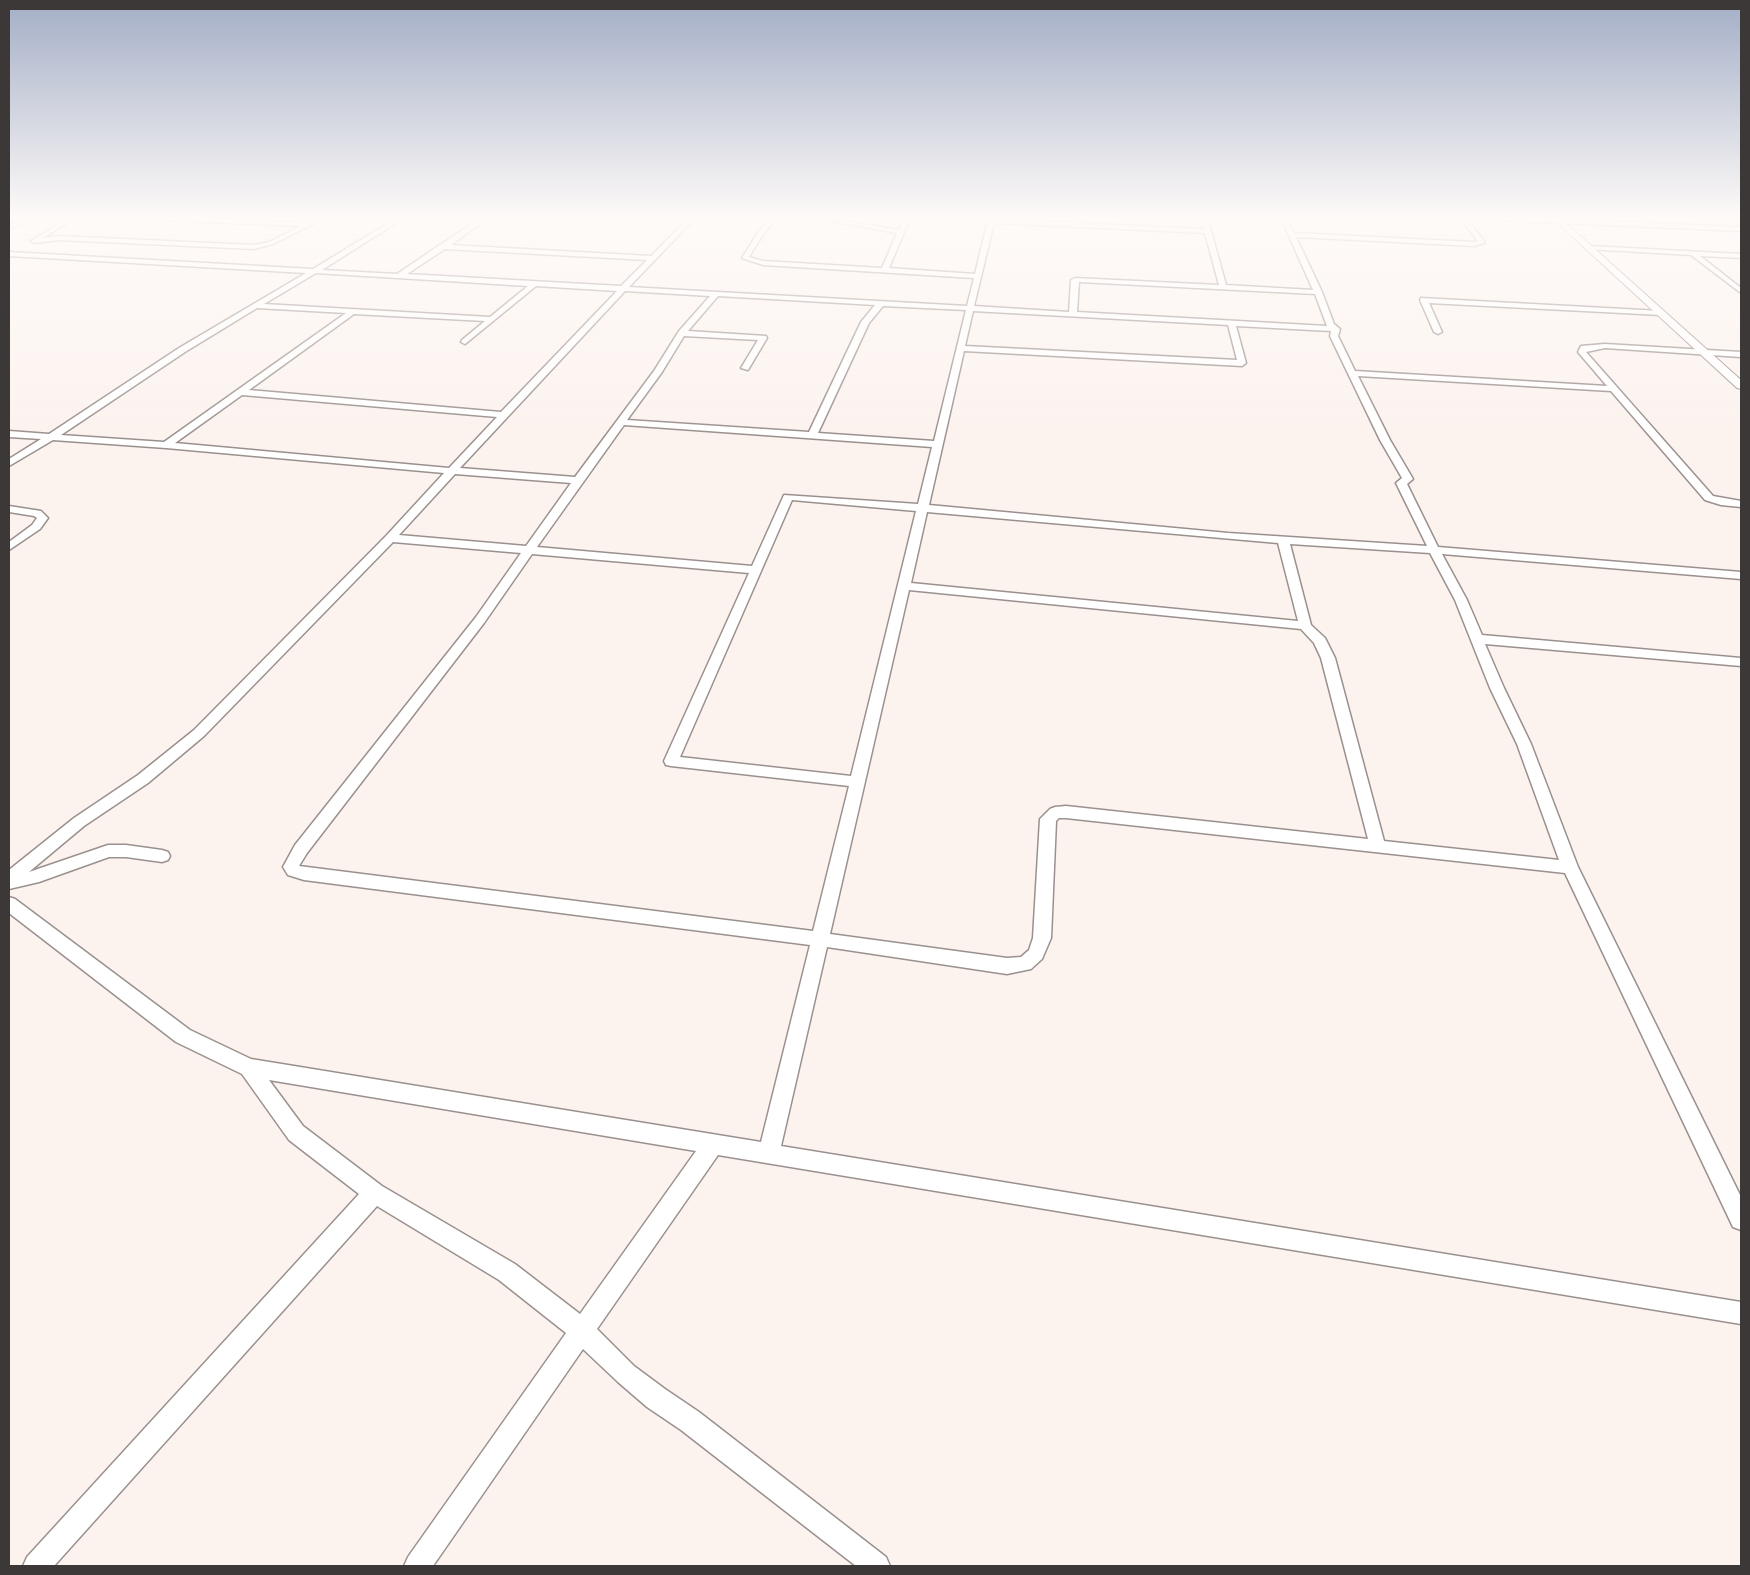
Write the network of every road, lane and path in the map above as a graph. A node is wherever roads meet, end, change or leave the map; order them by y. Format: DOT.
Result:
graph roads {
  1 [pos="624,289"];
  2 [pos="283,290"];
  3 [pos="527,290"];
  4 [pos="633,290"];
  5 [pos="975,290"];
  6 [pos="1074,290"];
  7 [pos="1259,290"];
  8 [pos="1635,290"];
  9 [pos="1318,292"];
  10 [pos="716,294"];
  11 [pos="881,303"];
  12 [pos="256,306"];
  13 [pos="970,308"];
  14 [pos="351,312"];
  15 [pos="1661,313"];
  16 [pos="1073,314"];
  17 [pos="492,319"];
  18 [pos="1231,323"];
  19 [pos="1336,329"];
  20 [pos="1438,332"];
  21 [pos="682,333"];
  22 [pos="465,342"];
  23 [pos="961,348"];
  24 [pos="1703,351"];
  25 [pos="1741,354"];
  26 [pos="745,368"];
  27 [pos="1353,373"];
  28 [pos="1741,386"];
  29 [pos="1616,389"];
  30 [pos="238,392"];
  31 [pos="505,415"];
  32 [pos="620,422"];
  33 [pos="9,434"];
  34 [pos="812,435"];
  35 [pos="51,437"];
  36 [pos="938,444"];
  37 [pos="166,445"];
  38 [pos="9,462"];
  39 [pos="453,471"];
  40 [pos="578,480"];
  41 [pos="1741,504"];
  42 [pos="9,509"];
  43 [pos="923,509"];
  44 [pos="390,538"];
  45 [pos="1282,540"];
  46 [pos="9,547"];
  47 [pos="1435,550"];
  48 [pos="531,551"];
  49 [pos="756,570"];
  50 [pos="1741,575"];
  51 [pos="904,586"];
  52 [pos="1305,626"];
  53 [pos="1478,639"];
  54 [pos="1741,662"];
  55 [pos="858,782"];
  56 [pos="1377,845"];
  57 [pos="162,856"];
  58 [pos="1570,867"];
  59 [pos="9,879"];
  60 [pos="9,883"];
  61 [pos="9,904"];
  62 [pos="820,938"];
  63 [pos="249,1068"];
  64 [pos="713,1144"];
  65 [pos="769,1153"];
  66 [pos="375,1193"];
  67 [pos="1741,1219"];
  68 [pos="1741,1313"];
  69 [pos="582,1331"];
  70 [pos="36,1566"];
  71 [pos="416,1566"];
  72 [pos="877,1566"];
  1 -- 31 [label="street"];
  2 -- 12 [label="street"];
  3 -- 17 [label="street"];
  4 -- 10 [label="street"];
  5 -- 13 [label="street"];
  6 -- 16 [label="street"];
  7 -- 9 [label="street"];
  8 -- 15 [label="street"];
  9 -- 19 [label="street"];
  10 -- 11 [label="street"];
  10 -- 21 [label="street"];
  11 -- 13 [label="street"];
  11 -- 34 [label="street"];
  12 -- 14 [label="street"];
  12 -- 35 [label="street"];
  13 -- 16 [label="street"];
  13 -- 23 [label="street"];
  14 -- 17 [label="street"];
  14 -- 30 [label="street"];
  15 -- 20 [label="street"];
  15 -- 24 [label="street"];
  16 -- 18 [label="street"];
  17 -- 22 [label="street"];
  18 -- 19 [label="street"];
  18 -- 23 [label="street"];
  19 -- 27 [label="street"];
  21 -- 26 [label="street"];
  21 -- 32 [label="street"];
  23 -- 36 [label="street"];
  24 -- 25 [label="street"];
  24 -- 28 [label="street"];
  24 -- 29 [label="street"];
  27 -- 29 [label="street"];
  27 -- 47 [label="street"];
  29 -- 41 [label="street"];
  30 -- 31 [label="street"];
  30 -- 37 [label="street"];
  31 -- 39 [label="street"];
  32 -- 34 [label="street"];
  32 -- 40 [label="street"];
  33 -- 35 [label="street"];
  34 -- 36 [label="street"];
  35 -- 37 [label="street"];
  35 -- 38 [label="street"];
  36 -- 43 [label="street"];
  37 -- 39 [label="street"];
  39 -- 40 [label="street"];
  39 -- 44 [label="street"];
  40 -- 48 [label="street"];
  42 -- 46 [label="street"];
  43 -- 45 [label="street"];
  43 -- 49 [label="street"];
  43 -- 51 [label="street"];
  44 -- 48 [label="street"];
  44 -- 59 [label="street"];
  45 -- 47 [label="street"];
  45 -- 52 [label="street"];
  47 -- 50 [label="street"];
  47 -- 53 [label="street"];
  48 -- 49 [label="street"];
  48 -- 62 [label="street"];
  49 -- 55 [label="street"];
  51 -- 52 [label="street"];
  51 -- 55 [label="street"];
  52 -- 56 [label="street"];
  53 -- 54 [label="street"];
  53 -- 58 [label="street"];
  55 -- 62 [label="street"];
  56 -- 58 [label="street"];
  56 -- 62 [label="street"];
  57 -- 60 [label="street"];
  58 -- 67 [label="street"];
  61 -- 63 [label="street"];
  62 -- 65 [label="street"];
  63 -- 64 [label="street"];
  63 -- 66 [label="street"];
  64 -- 65 [label="street"];
  64 -- 69 [label="street"];
  65 -- 68 [label="street"];
  66 -- 69 [label="street"];
  66 -- 70 [label="street"];
  69 -- 71 [label="street"];
  69 -- 72 [label="street"];
}
